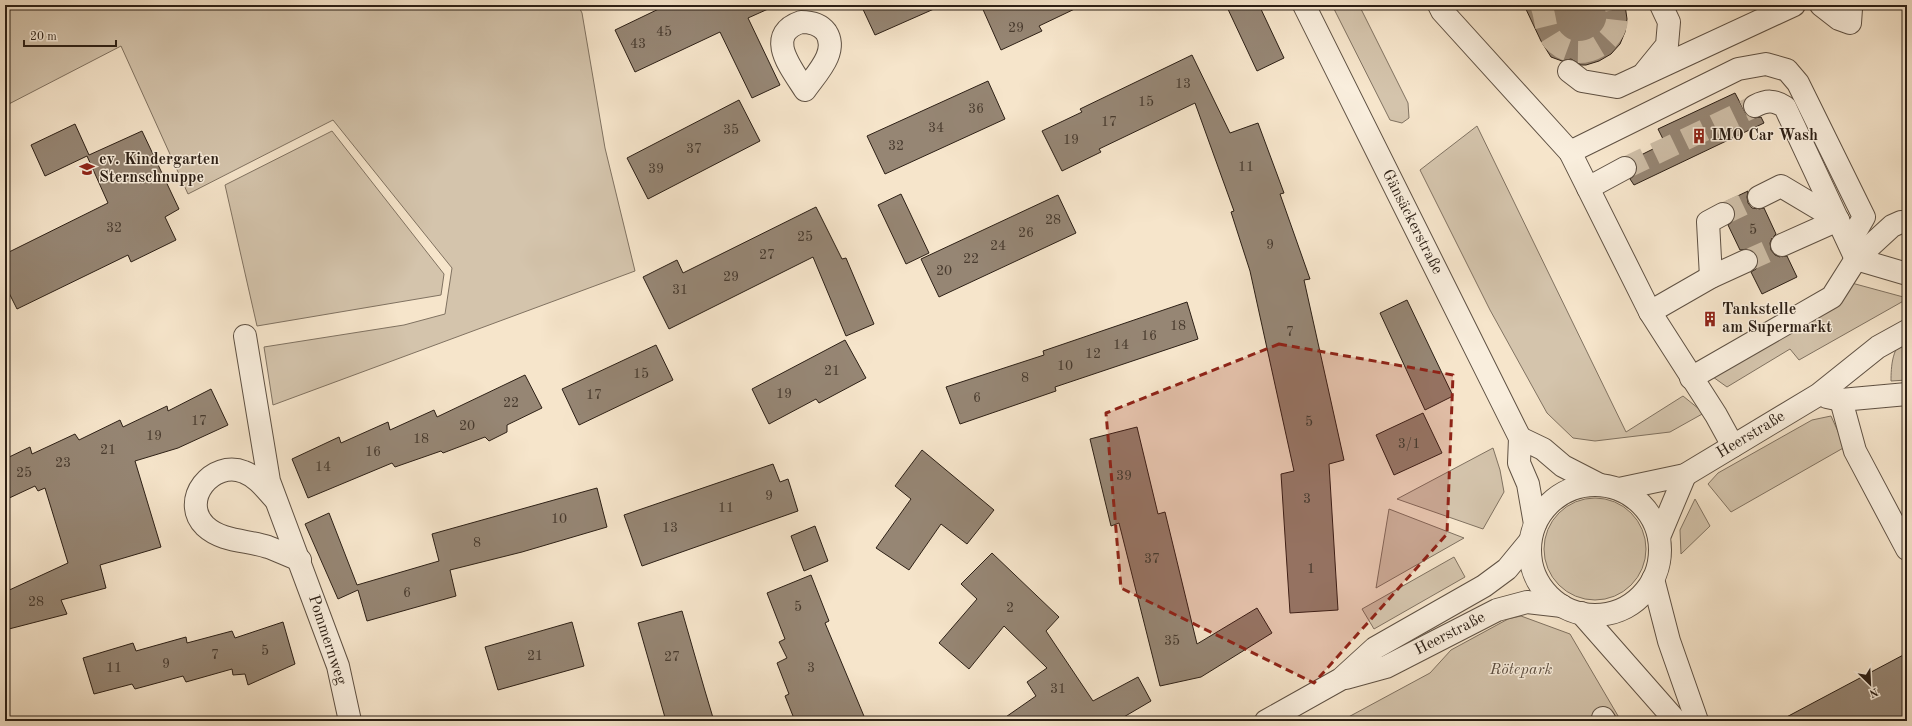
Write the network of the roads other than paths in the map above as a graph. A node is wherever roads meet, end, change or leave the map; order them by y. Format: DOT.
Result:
graph roads {
  1 [pos="1304,5"];
  2 [pos="1438,5"];
  3 [pos="1661,5"];
  4 [pos="1794,5"];
  5 [pos="1821,5"];
  6 [pos="1849,5"];
  7 [pos="1569,71"];
  8 [pos="1642,76"];
  9 [pos="1756,106"];
  10 [pos="1570,152"];
  11 [pos="1625,168"];
  12 [pos="1588,188"];
  13 [pos="1759,197"];
  14 [pos="1723,214"];
  15 [pos="1838,220"];
  16 [pos="1901,222"];
  17 [pos="1782,245"];
  18 [pos="1853,251"];
  19 [pos="1746,261"];
  20 [pos="1907,274"];
  21 [pos="1711,277"];
  22 [pos="1650,312"];
  23 [pos="1907,331"];
  24 [pos="245,336"];
  25 [pos="1691,378"];
  26 [pos="1907,394"];
  27 [pos="1818,395"];
  28 [pos="1841,400"];
  29 [pos="1520,438"];
  30 [pos="1733,446"];
  31 [pos="1685,475"];
  32 [pos="1598,484"];
  33 [pos="1619,489"];
  34 [pos="276,500"];
  35 [pos="1533,532"];
  36 [pos="1659,537"];
  37 [pos="1907,549"];
  38 [pos="300,560"];
  39 [pos="1653,579"];
  40 [pos="1572,609"];
  41 [pos="1341,679"];
  42 [pos="350,721"];
  43 [pos="1266,721"];
  44 [pos="1676,721"];
  45 [pos="1697,721"];
  1 -- 29 [label="street, Gänsäckerstraße"];
  2 -- 10 [label="street"];
  3 -- 8 [label="street"];
  4 -- 8 [label="street"];
  5 -- 6 [label="street"];
  7 -- 8 [label="street"];
  9 -- 15 [label="street"];
  10 -- 12 [label="street"];
  10 -- 18 [label="street"];
  11 -- 12 [label="street"];
  12 -- 22 [label="street"];
  13 -- 15 [label="street"];
  14 -- 21 [label="street"];
  15 -- 17 [label="street"];
  15 -- 18 [label="street"];
  16 -- 18 [label="street"];
  18 -- 20 [label="street"];
  18 -- 25 [label="street"];
  19 -- 21 [label="street"];
  21 -- 22 [label="street"];
  22 -- 25 [label="street"];
  23 -- 27 [label="street, Heerstraße"];
  24 -- 34 [label="street, Pommernweg"];
  25 -- 30 [label="street"];
  26 -- 28 [label="street"];
  27 -- 28 [label="street"];
  27 -- 30 [label="street, Heerstraße"];
  28 -- 37 [label="street"];
  29 -- 32 [label="street"];
  29 -- 35 [label="street, Gänsäckerstraße"];
  30 -- 31 [label="street, Heerstraße"];
  31 -- 33 [label="street, Heerstraße"];
  31 -- 36 [label="street"];
  32 -- 33 [label="street"];
  32 -- 35 [label="street"];
  33 -- 36 [label="street"];
  34 -- 38 [label="street, Pommernweg"];
  34 -- 38 [label="street, Pommernweg"];
  35 -- 40 [label="street"];
  35 -- 41 [label="street, Heerstraße"];
  36 -- 39 [label="street"];
  38 -- 42 [label="street, Pommernweg"];
  39 -- 40 [label="street"];
  39 -- 45 [label="street"];
  40 -- 41 [label="street, Heerstraße"];
  40 -- 44 [label="street"];
  41 -- 43 [label="street, Heerstraße"];
}
